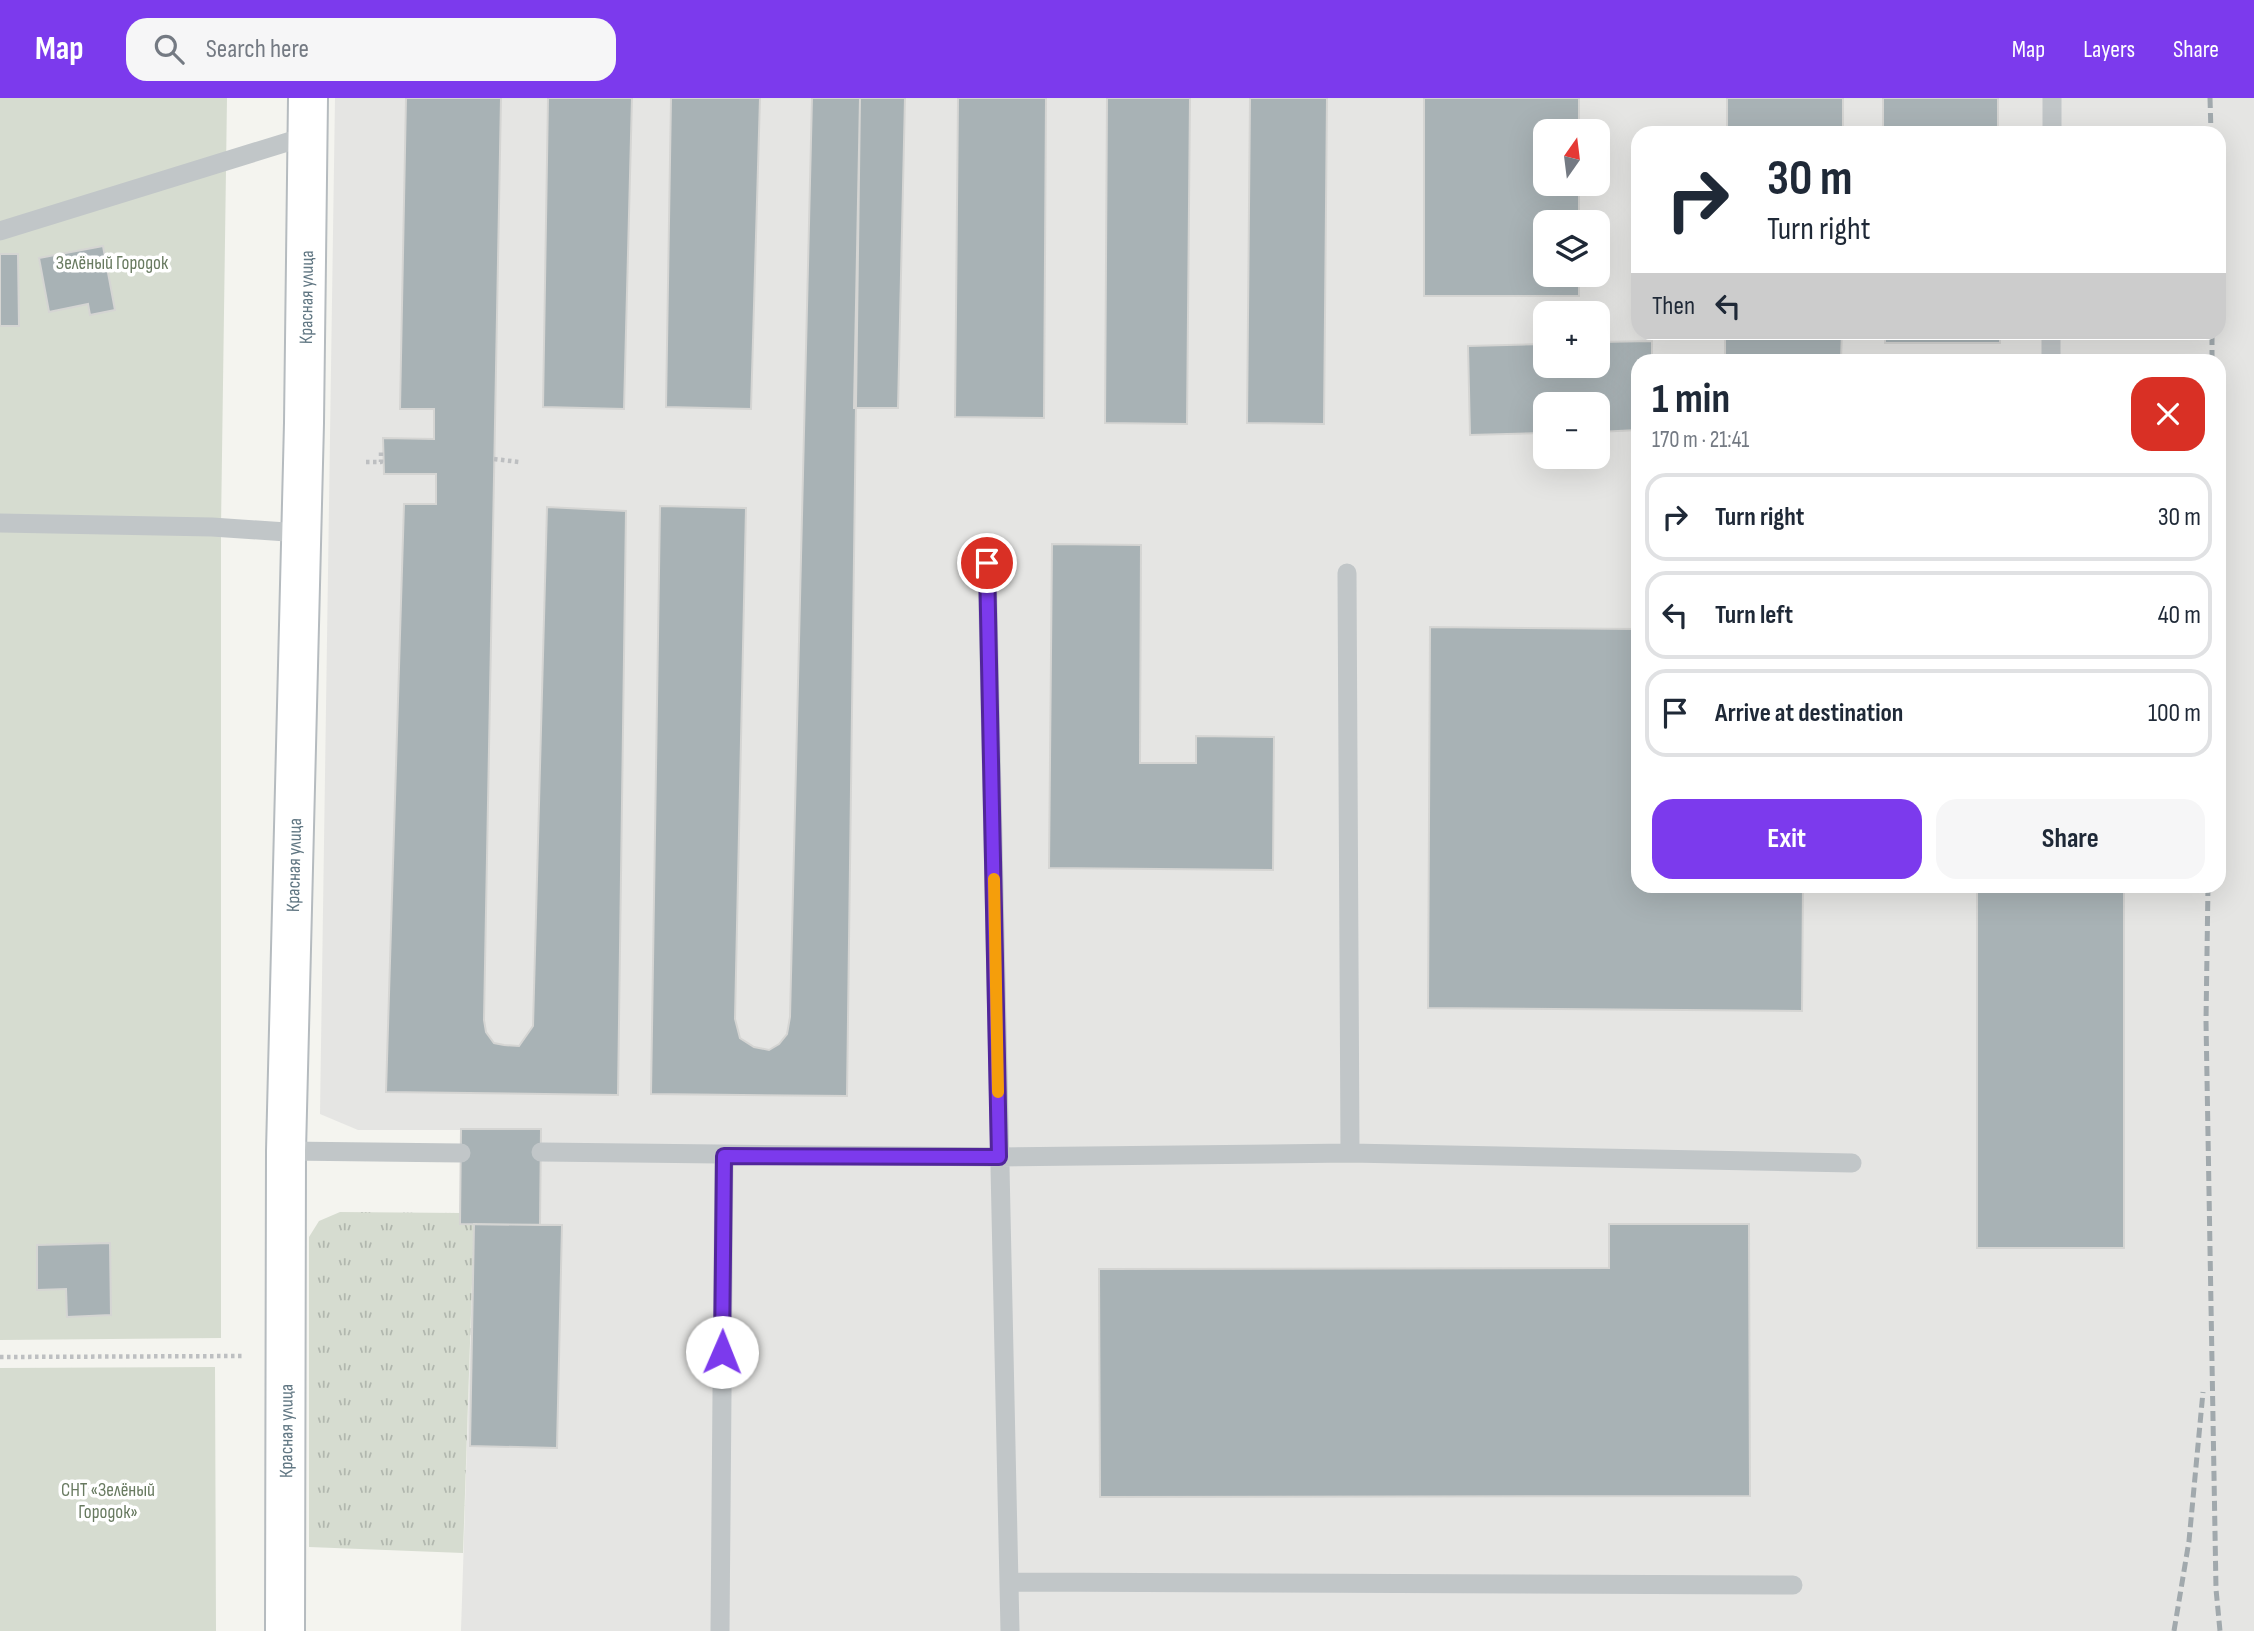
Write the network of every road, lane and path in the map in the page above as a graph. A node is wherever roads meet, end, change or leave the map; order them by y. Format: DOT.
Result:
graph roads {
  1 [pos="308,98"];
  2 [pos="2052,98"];
  3 [pos="2052,126"];
  4 [pos="307,136"];
  5 [pos="0,231"];
  6 [pos="381,450"];
  7 [pos="494,459"];
  8 [pos="519,461"];
  9 [pos="366,462"];
  10 [pos="0,523"];
  11 [pos="301,533"];
  12 [pos="987,563"];
  13 [pos="1347,573"];
  14 [pos="286,1151"];
  15 [pos="541,1152"];
  16 [pos="461,1153"];
  17 [pos="1350,1153"];
  18 [pos="724,1156"];
  19 [pos="999,1157"];
  20 [pos="1852,1163"];
  21 [pos="287,1356"];
  22 [pos="0,1357"];
  23 [pos="1010,1582"];
  24 [pos="1793,1585"];
  25 [pos="285,1631"];
  26 [pos="720,1631"];
  27 [pos="1010,1631"];
  1 -- 4 [label="main road, Красная улица"];
  2 -- 3 [label="lane"];
  4 -- 5 [label="lane"];
  4 -- 11 [label="main road, Красная улица"];
  6 -- 9 [label="path"];
  7 -- 8 [label="path"];
  10 -- 11 [label="lane"];
  11 -- 14 [label="main road, Красная улица"];
  12 -- 19 [label="lane"];
  13 -- 17 [label="lane"];
  14 -- 16 [label="lane"];
  14 -- 21 [label="main road, Красная улица"];
  15 -- 18 [label="lane"];
  17 -- 19 [label="lane"];
  17 -- 20 [label="lane"];
  18 -- 19 [label="lane"];
  18 -- 26 [label="lane"];
  19 -- 23 [label="lane"];
  21 -- 22 [label="path"];
  21 -- 25 [label="main road, Красная улица"];
  23 -- 24 [label="lane"];
  23 -- 27 [label="lane"];
}
